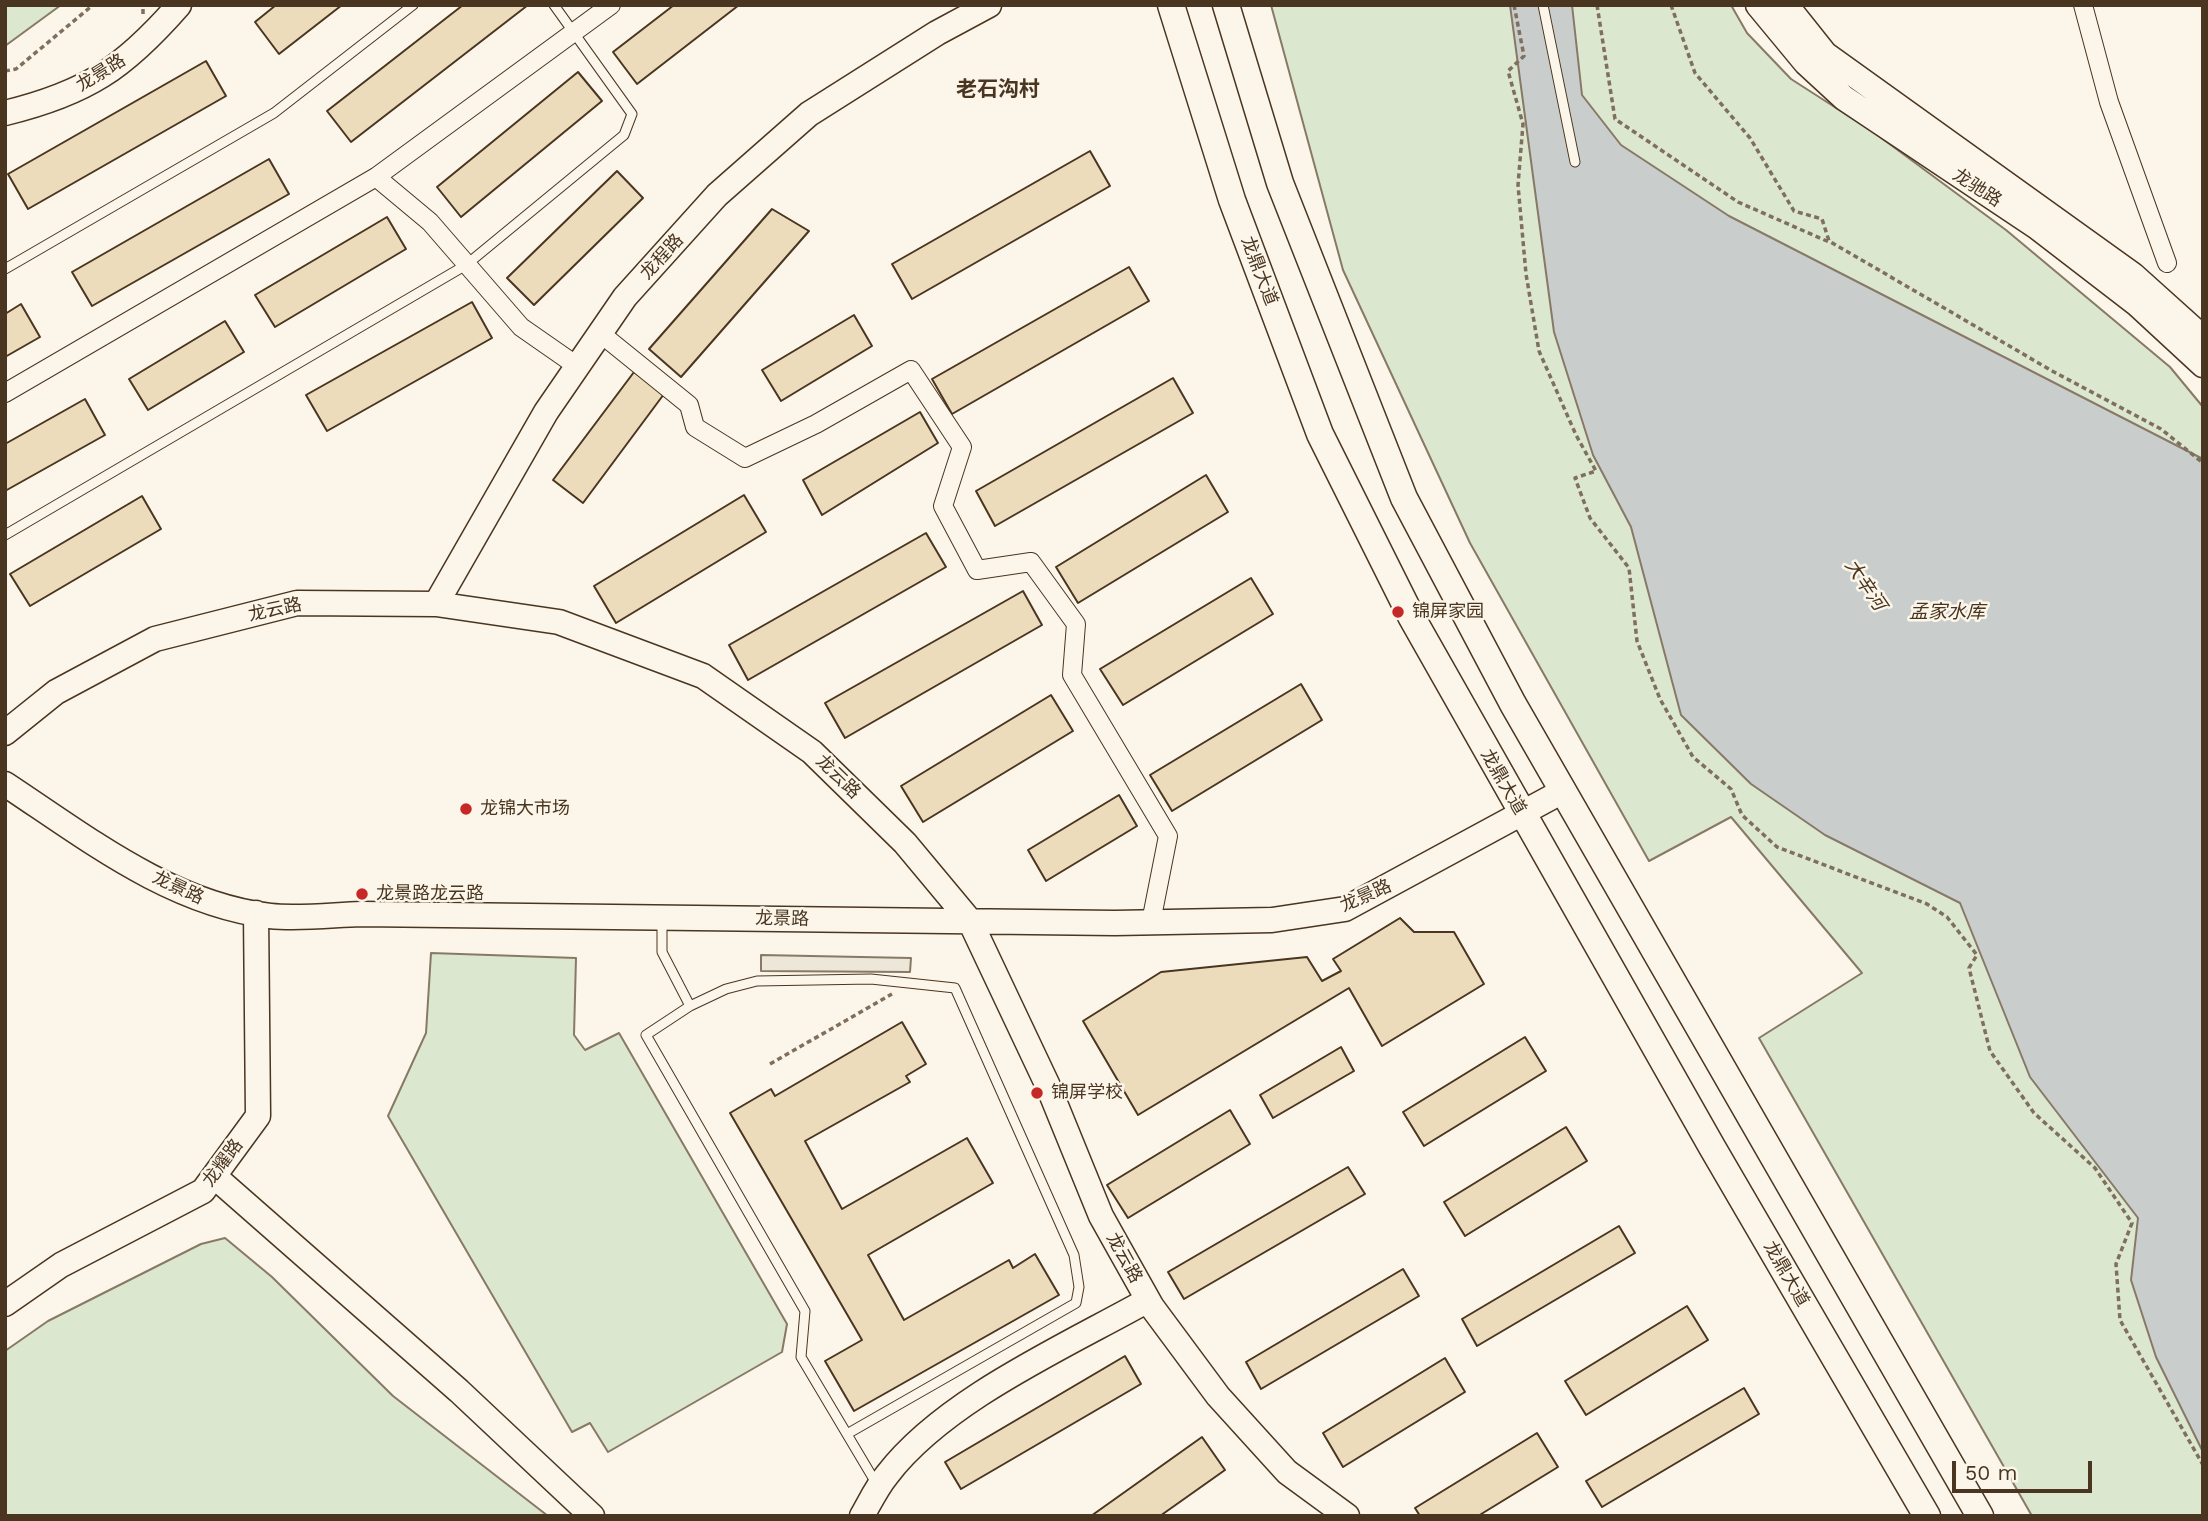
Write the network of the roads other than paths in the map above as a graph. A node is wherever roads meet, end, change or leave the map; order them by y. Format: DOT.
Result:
graph roads {
  1 [pos="179,5"];
  2 [pos="413,5"];
  3 [pos="554,5"];
  4 [pos="611,5"];
  5 [pos="989,5"];
  6 [pos="1171,5"];
  7 [pos="1226,5"];
  8 [pos="1543,5"];
  9 [pos="1758,5"];
  10 [pos="1786,5"];
  11 [pos="2083,5"];
  12 [pos="5,113"];
  13 [pos="1575,162"];
  14 [pos="376,177"];
  15 [pos="2167,262"];
  16 [pos="466,265"];
  17 [pos="5,269"];
  18 [pos="600,334"];
  19 [pos="2203,338"];
  20 [pos="2203,365"];
  21 [pos="577,366"];
  22 [pos="5,393"];
  23 [pos="5,535"];
  24 [pos="436,604"];
  25 [pos="5,733"];
  26 [pos="5,783"];
  27 [pos="1563,791"];
  28 [pos="1521,812"];
  29 [pos="256,913"];
  30 [pos="662,917"];
  31 [pos="970,921"];
  32 [pos="1151,922"];
  33 [pos="690,1006"];
  34 [pos="214,1176"];
  35 [pos="1148,1300"];
  36 [pos="5,1304"];
  37 [pos="847,1434"];
  38 [pos="879,1488"];
  39 [pos="592,1516"];
  40 [pos="862,1516"];
  41 [pos="1347,1516"];
  42 [pos="1927,1516"];
  43 [pos="1980,1516"];
  1 -- 12 [label="street, 龙景路"];
  2 -- 17 [label="lane"];
  3 -- 16 [label="lane"];
  4 -- 14 [label="street"];
  5 -- 18 [label="street, 龙程路"];
  6 -- 28 [label="main road, 龙鼎大道"];
  7 -- 27 [label="main road"];
  8 -- 13 [label="lane"];
  9 -- 20 [label="street, 龙驰路"];
  10 -- 19 [label="street, 龙驰路"];
  11 -- 15 [label="street"];
  14 -- 16 [label="street"];
  14 -- 22 [label="street"];
  16 -- 21 [label="street"];
  16 -- 23 [label="lane"];
  18 -- 21 [label="street, 龙程路"];
  18 -- 32 [label="street"];
  21 -- 24 [label="street, 龙程路"];
  24 -- 25 [label="street, 龙云路"];
  24 -- 31 [label="street, 龙云路"];
  26 -- 29 [label="street, 龙景路"];
  27 -- 28 [label="street, 龙景路"];
  27 -- 43 [label="main road"];
  28 -- 32 [label="street, 龙景路"];
  28 -- 42 [label="main road, 龙鼎大道"];
  29 -- 30 [label="street, 龙景路"];
  29 -- 34 [label="street, 龙耀路"];
  30 -- 31 [label="street, 龙景路"];
  30 -- 33 [label="lane"];
  31 -- 32 [label="street, 龙景路"];
  31 -- 35 [label="street, 龙云路"];
  33 -- 37 [label="lane"];
  33 -- 37 [label="lane"];
  34 -- 36 [label="street, 龙耀路"];
  34 -- 39 [label="street"];
  35 -- 38 [label="street"];
  35 -- 41 [label="street, 龙云路"];
  37 -- 38 [label="lane"];
  38 -- 40 [label="street"];
}
